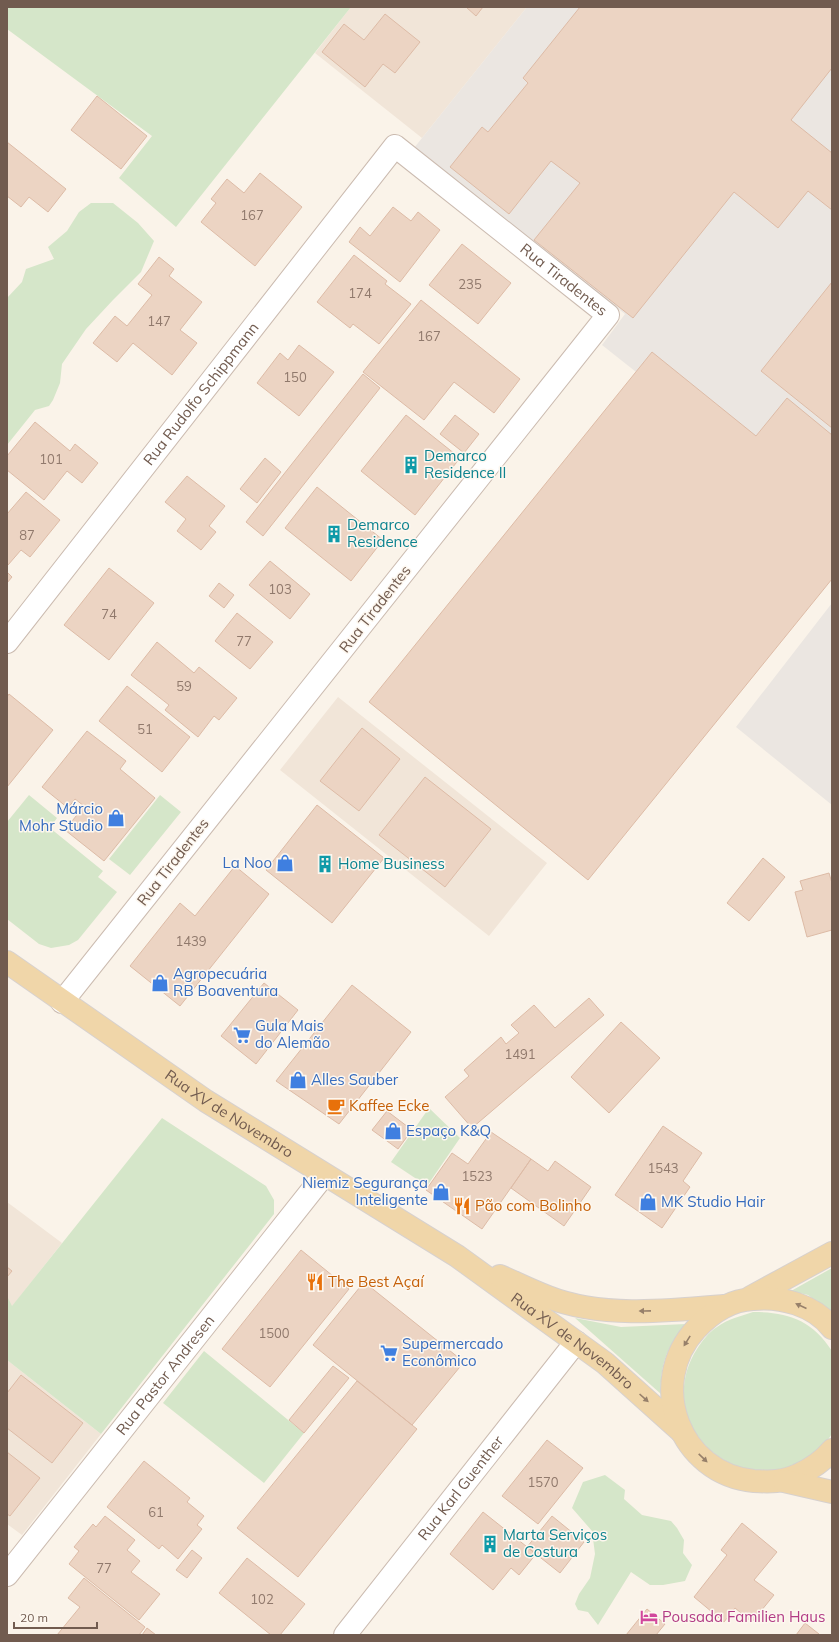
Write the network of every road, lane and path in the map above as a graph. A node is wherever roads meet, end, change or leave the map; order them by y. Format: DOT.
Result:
graph roads {
  1 [pos="395,146"];
  2 [pos="7,642"];
  3 [pos="7,962"];
  4 [pos="62,1002"];
  5 [pos="324,1175"];
  6 [pos="832,1252"];
  7 [pos="457,1256"];
  8 [pos="746,1299"];
  9 [pos="725,1306"];
  10 [pos="832,1328"];
  11 [pos="576,1342"];
  12 [pos="682,1432"];
  13 [pos="832,1450"];
  14 [pos="784,1481"];
  15 [pos="832,1492"];
  16 [pos="7,1575"];
  17 [pos="344,1635"];
  1 -- 2 [label="street, Rua Rudolfo Schippmann"];
  1 -- 4 [label="street, Rua Tiradentes"];
  3 -- 4 [label="main road, Rua XV de Novembro"];
  4 -- 5 [label="main road, Rua XV de Novembro"];
  5 -- 7 [label="main road, Rua XV de Novembro"];
  5 -- 16 [label="street, Rua Pastor Andresen"];
  6 -- 8 [label="main road"];
  9 -- 7 [label="main road, Rua XV de Novembro, one-way"];
  7 -- 11 [label="main road, Rua XV de Novembro"];
  8 -- 9 [label="main road"];
  10 -- 8 [label="main road, one-way"];
  9 -- 12 [label="main road, one-way"];
  11 -- 12 [label="main road, Rua XV de Novembro, one-way"];
  11 -- 17 [label="street, Rua Karl Guenther"];
  12 -- 14 [label="main road, one-way"];
  13 -- 14 [label="main road"];
  14 -- 15 [label="main road"];
}
